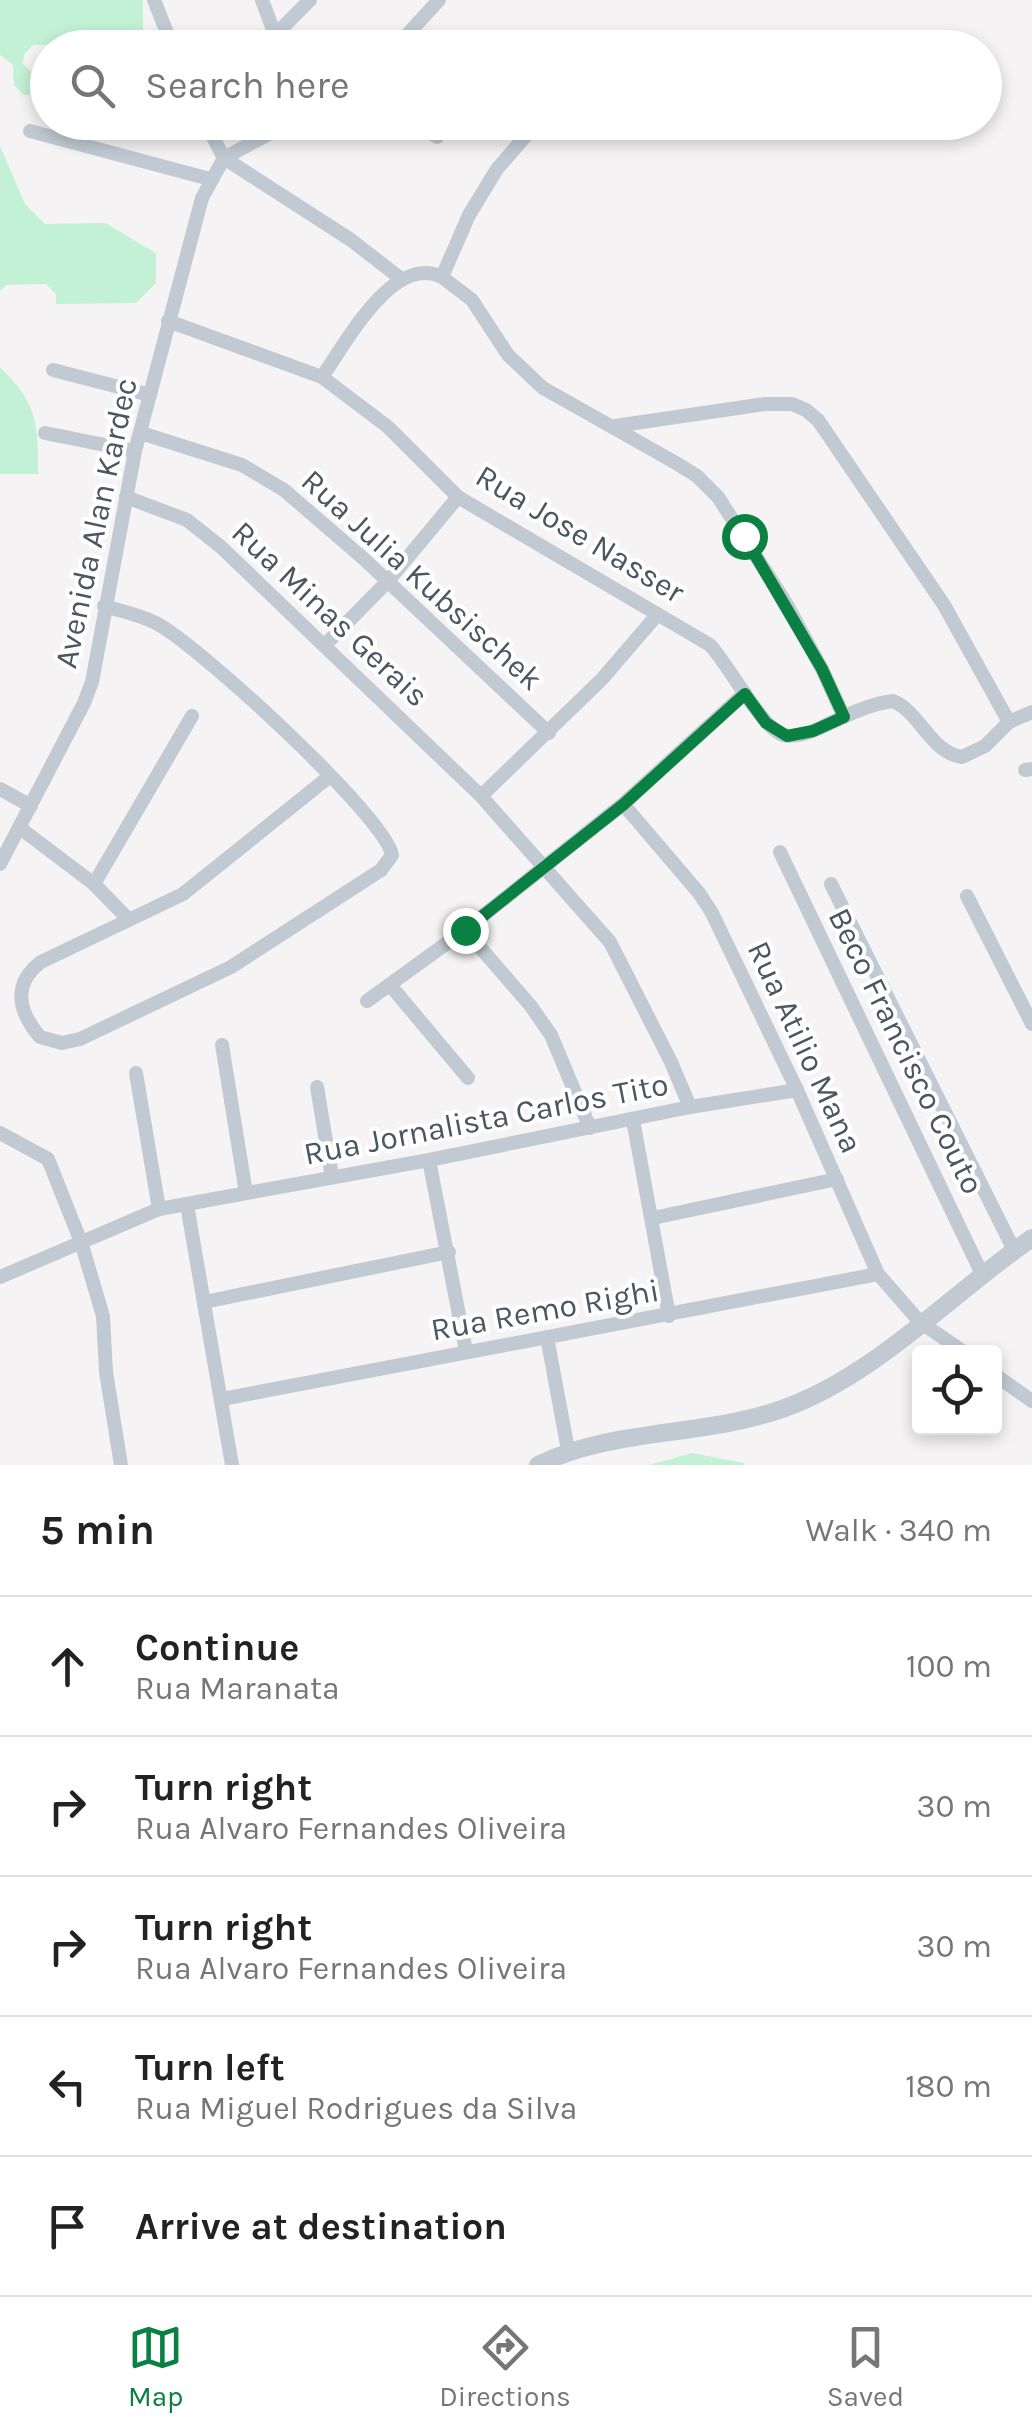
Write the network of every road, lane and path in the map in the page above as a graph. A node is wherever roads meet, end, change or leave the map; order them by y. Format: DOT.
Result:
graph roads {
  1 [pos="154,0"];
  2 [pos="262,0"];
  3 [pos="310,0"];
  4 [pos="439,0"];
  5 [pos="165,30"];
  6 [pos="274,30"];
  7 [pos="287,30"];
  8 [pos="412,30"];
  9 [pos="70,140"];
  10 [pos="214,140"];
  11 [pos="258,140"];
  12 [pos="522,140"];
  13 [pos="79,142"];
  14 [pos="224,158"];
  15 [pos="210,180"];
  16 [pos="442,277"];
  17 [pos="400,278"];
  18 [pos="168,321"];
  19 [pos="53,370"];
  20 [pos="322,377"];
  21 [pos="150,394"];
  22 [pos="615,426"];
  23 [pos="45,432"];
  24 [pos="141,434"];
  25 [pos="135,451"];
  26 [pos="458,496"];
  27 [pos="126,497"];
  28 [pos="388,582"];
  29 [pos="104,606"];
  30 [pos="656,615"];
  31 [pos="325,646"];
  32 [pos="745,694"];
  33 [pos="1032,712"];
  34 [pos="192,716"];
  35 [pos="844,717"];
  36 [pos="1009,722"];
  37 [pos="549,733"];
  38 [pos="330,776"];
  39 [pos="0,790"];
  40 [pos="481,796"];
  41 [pos="624,804"];
  42 [pos="32,806"];
  43 [pos="20,828"];
  44 [pos="780,852"];
  45 [pos="0,864"];
  46 [pos="544,866"];
  47 [pos="94,884"];
  48 [pos="831,884"];
  49 [pos="967,896"];
  50 [pos="129,920"];
  51 [pos="465,930"];
  52 [pos="390,985"];
  53 [pos="367,1001"];
  54 [pos="1032,1024"];
  55 [pos="222,1046"];
  56 [pos="136,1072"];
  57 [pos="468,1078"];
  58 [pos="318,1086"];
  59 [pos="797,1090"];
  60 [pos="690,1107"];
  61 [pos="633,1120"];
  62 [pos="590,1128"];
  63 [pos="0,1132"];
  64 [pos="429,1160"];
  65 [pos="332,1177"];
  66 [pos="836,1179"];
  67 [pos="246,1193"];
  68 [pos="186,1205"];
  69 [pos="159,1209"];
  70 [pos="653,1218"];
  71 [pos="1032,1238"];
  72 [pos="80,1242"];
  73 [pos="1014,1250"];
  74 [pos="450,1252"];
  75 [pos="878,1274"];
  76 [pos="982,1274"];
  77 [pos="0,1277"];
  78 [pos="204,1302"];
  79 [pos="669,1316"];
  80 [pos="920,1322"];
  81 [pos="547,1338"];
  82 [pos="954,1345"];
  83 [pos="466,1351"];
  84 [pos="1002,1380"];
  85 [pos="222,1399"];
  86 [pos="1032,1401"];
  87 [pos="568,1450"];
  88 [pos="122,1465"];
  89 [pos="232,1465"];
  90 [pos="538,1465"];
  1 -- 5 [label="street"];
  2 -- 6 [label="street"];
  3 -- 7 [label="street"];
  4 -- 8 [label="street"];
  9 -- 13 [label="street"];
  10 -- 14 [label="street"];
  11 -- 14 [label="street"];
  12 -- 16 [label="street"];
  13 -- 15 [label="street"];
  14 -- 15 [label="street, Avenida Alan Kardec"];
  14 -- 17 [label="street"];
  15 -- 18 [label="street, Avenida Alan Kardec"];
  16 -- 17 [label="street"];
  16 -- 22 [label="street"];
  17 -- 20 [label="street"];
  18 -- 20 [label="street, Rua Jose Nasser"];
  18 -- 21 [label="street, Avenida Alan Kardec"];
  19 -- 21 [label="street"];
  20 -- 26 [label="street, Rua Jose Nasser"];
  21 -- 24 [label="street, Avenida Alan Kardec"];
  22 -- 35 [label="street"];
  22 -- 36 [label="street"];
  23 -- 25 [label="street"];
  24 -- 25 [label="street, Avenida Alan Kardec"];
  24 -- 28 [label="street, Rua Julia Kubsischek"];
  25 -- 27 [label="street, Avenida Alan Kardec"];
  26 -- 28 [label="street"];
  26 -- 30 [label="street, Rua Jose Nasser"];
  27 -- 29 [label="street, Avenida Alan Kardec"];
  27 -- 31 [label="street, Rua Minas Gerais"];
  28 -- 31 [label="street"];
  28 -- 37 [label="street, Rua Julia Kubsischek"];
  29 -- 38 [label="street"];
  29 -- 42 [label="street, Avenida Alan Kardec"];
  30 -- 32 [label="street, Rua Jose Nasser"];
  30 -- 37 [label="street"];
  31 -- 40 [label="street, Rua Minas Gerais"];
  32 -- 35 [label="street, Rua Jose Nasser"];
  32 -- 41 [label="street"];
  33 -- 36 [label="street"];
  34 -- 47 [label="street"];
  35 -- 36 [label="street"];
  37 -- 40 [label="street"];
  38 -- 50 [label="street"];
  38 -- 50 [label="street"];
  39 -- 42 [label="street"];
  40 -- 46 [label="street, Rua Minas Gerais"];
  41 -- 46 [label="street"];
  41 -- 59 [label="street, Rua Atilio Mana"];
  42 -- 43 [label="street, Avenida Alan Kardec"];
  43 -- 45 [label="street, Avenida Alan Kardec"];
  43 -- 47 [label="street"];
  44 -- 76 [label="street, Beco Francisco Couto"];
  46 -- 51 [label="street"];
  46 -- 60 [label="street, Rua Minas Gerais"];
  47 -- 50 [label="street"];
  48 -- 73 [label="street"];
  49 -- 54 [label="street"];
  51 -- 52 [label="street"];
  51 -- 62 [label="street"];
  52 -- 53 [label="street"];
  52 -- 57 [label="street"];
  55 -- 67 [label="street"];
  56 -- 69 [label="street"];
  58 -- 65 [label="street"];
  59 -- 60 [label="street, Rua Jornalista Carlos Tito"];
  59 -- 66 [label="street, Rua Atilio Mana"];
  60 -- 61 [label="street, Rua Jornalista Carlos Tito"];
  61 -- 62 [label="street, Rua Jornalista Carlos Tito"];
  61 -- 70 [label="street"];
  62 -- 64 [label="street, Rua Jornalista Carlos Tito"];
  63 -- 72 [label="street"];
  64 -- 65 [label="street, Rua Jornalista Carlos Tito"];
  64 -- 74 [label="street"];
  65 -- 67 [label="street, Rua Jornalista Carlos Tito"];
  66 -- 70 [label="street"];
  66 -- 75 [label="street, Rua Atilio Mana"];
  67 -- 68 [label="street, Rua Jornalista Carlos Tito"];
  68 -- 69 [label="street, Rua Jornalista Carlos Tito"];
  68 -- 78 [label="street"];
  69 -- 72 [label="street, Rua Jornalista Carlos Tito"];
  70 -- 79 [label="street"];
  71 -- 73 [label="street"];
  72 -- 77 [label="street, Rua Jornalista Carlos Tito"];
  72 -- 88 [label="street"];
  73 -- 76 [label="street"];
  74 -- 78 [label="street"];
  74 -- 83 [label="street"];
  75 -- 79 [label="street, Rua Remo Righi"];
  75 -- 80 [label="street, Rua Atilio Mana"];
  76 -- 80 [label="street"];
  78 -- 85 [label="street"];
  79 -- 81 [label="street, Rua Remo Righi"];
  80 -- 82 [label="street, Rua Atilio Mana"];
  80 -- 87 [label="street"];
  81 -- 83 [label="street, Rua Remo Righi"];
  81 -- 87 [label="street"];
  83 -- 85 [label="street, Rua Remo Righi"];
  84 -- 86 [label="street"];
  85 -- 89 [label="street"];
  87 -- 90 [label="street"];
}
